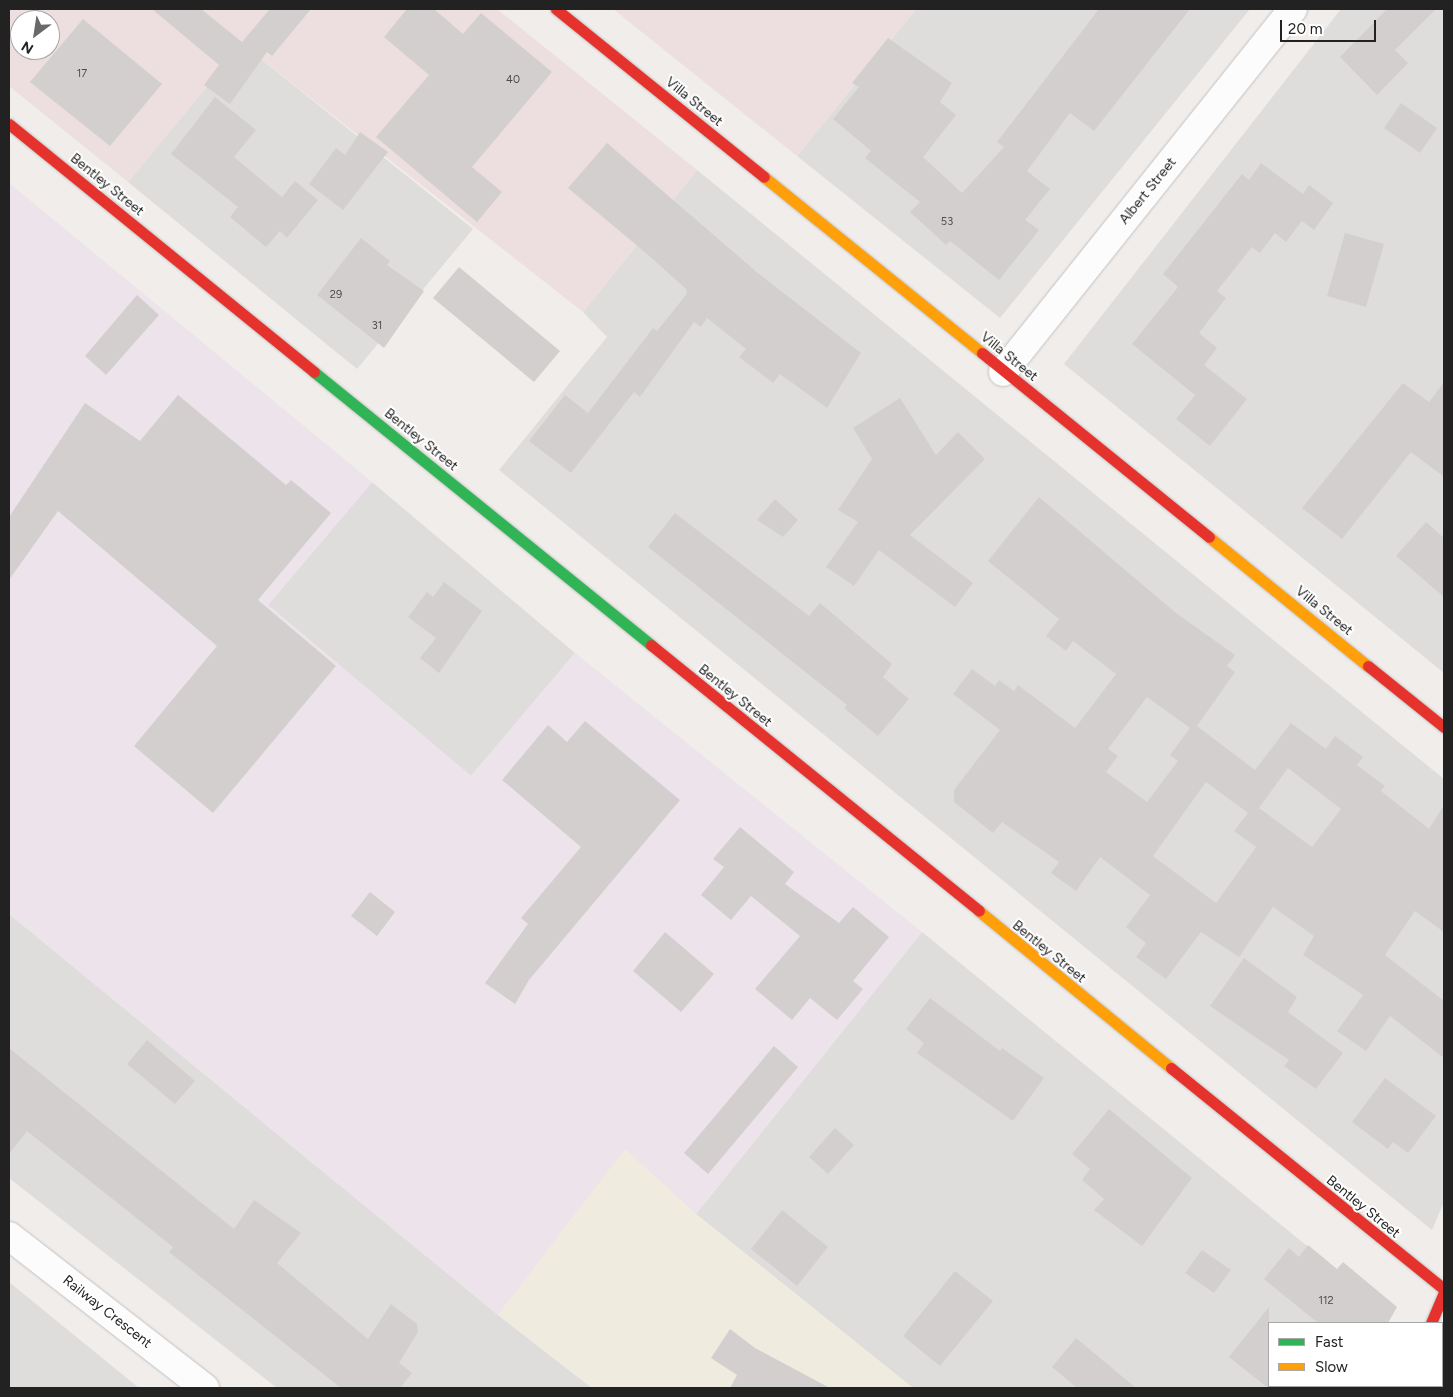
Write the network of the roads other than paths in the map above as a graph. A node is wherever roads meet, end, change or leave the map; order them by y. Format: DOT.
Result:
graph roads {
  1 [pos="556,9"];
  2 [pos="1293,9"];
  3 [pos="9,124"];
  4 [pos="1003,372"];
  5 [pos="1444,727"];
  6 [pos="9,1236"];
  7 [pos="1444,1291"];
  8 [pos="1431,1322"];
  9 [pos="204,1388"];
  1 -- 4 [label="street, Villa Street"];
  2 -- 4 [label="street, Albert Street"];
  3 -- 7 [label="street, Bentley Street"];
  4 -- 5 [label="street, Villa Street"];
  6 -- 9 [label="street, Railway Crescent"];
  7 -- 8 [label="street"];
}
